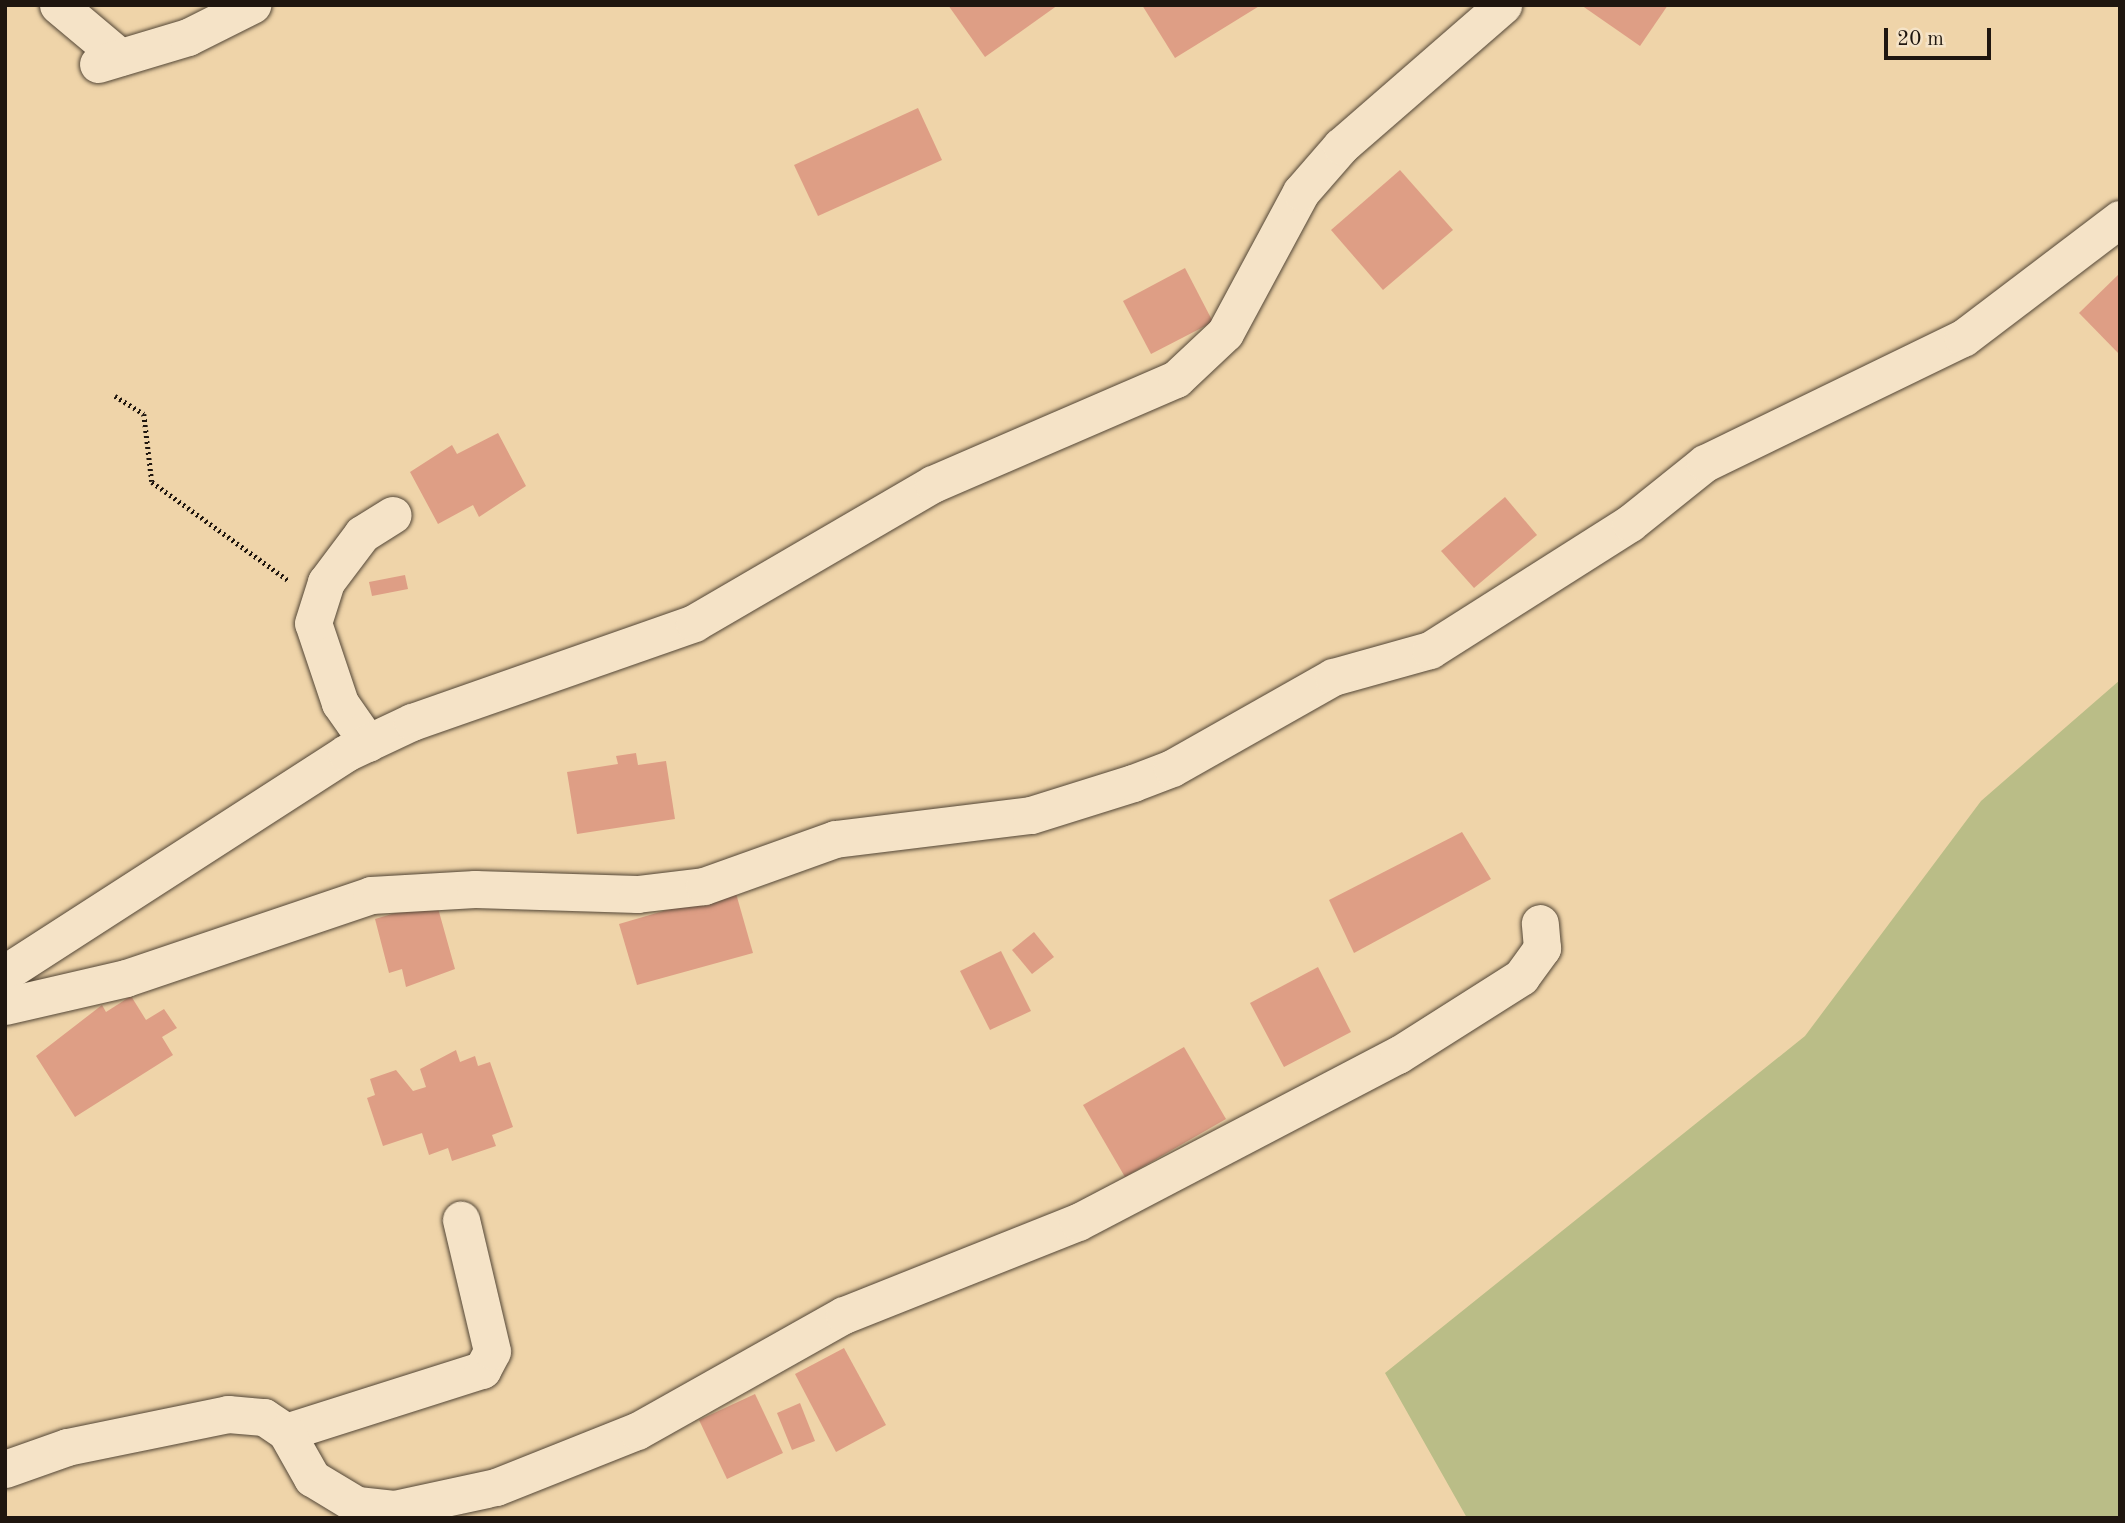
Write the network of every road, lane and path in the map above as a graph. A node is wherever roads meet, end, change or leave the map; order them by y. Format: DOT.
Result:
graph roads {
  1 [pos="58,5"];
  2 [pos="252,5"];
  3 [pos="1503,5"];
  4 [pos="2120,219"];
  5 [pos="115,396"];
  6 [pos="393,515"];
  7 [pos="313,624"];
  8 [pos="368,743"];
  9 [pos="1540,923"];
  10 [pos="5,973"];
  11 [pos="5,1006"];
  12 [pos="461,1220"];
  13 [pos="286,1432"];
  14 [pos="5,1469"];
  1 -- 2 [label="street"];
  3 -- 8 [label="street"];
  4 -- 11 [label="street"];
  5 -- 7 [label="path"];
  6 -- 7 [label="street"];
  7 -- 8 [label="street"];
  8 -- 10 [label="street"];
  9 -- 13 [label="street"];
  12 -- 13 [label="street"];
  13 -- 14 [label="street"];
}
